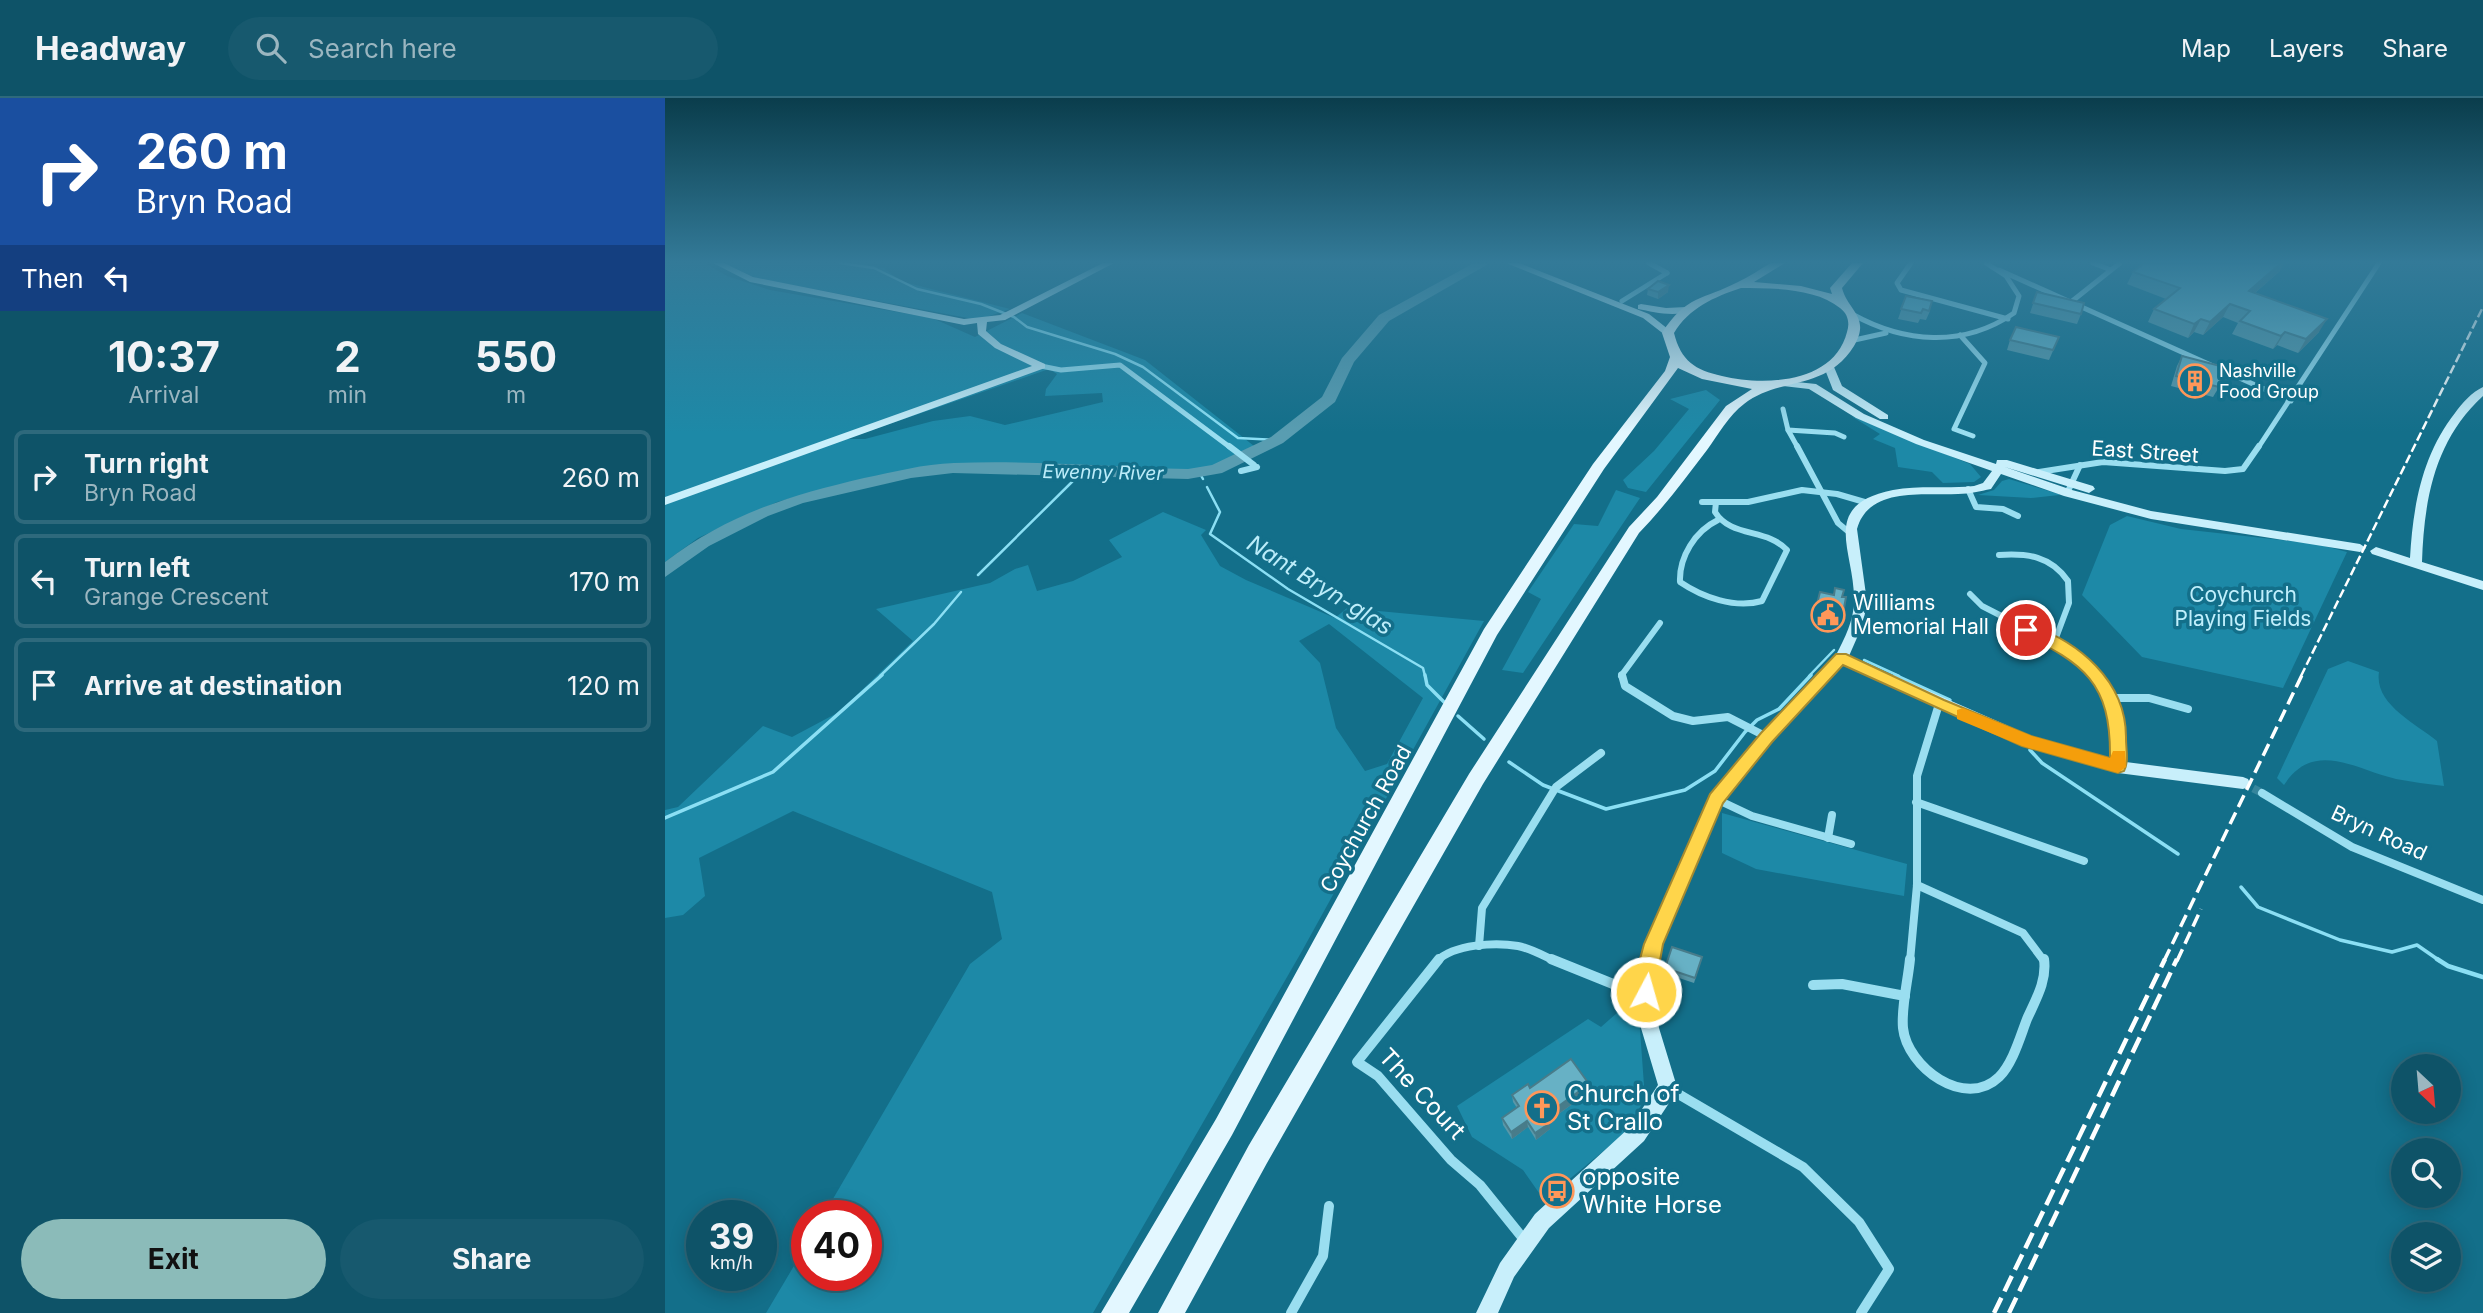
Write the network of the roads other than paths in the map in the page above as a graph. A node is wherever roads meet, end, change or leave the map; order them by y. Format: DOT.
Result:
graph roads {
  1 [pos="953,320"];
  2 [pos="994,320"];
  3 [pos="1651,320"];
  4 [pos="1678,320"];
  5 [pos="1852,320"];
  6 [pos="1862,320"];
  7 [pos="2007,320"];
  8 [pos="2110,320"];
  9 [pos="2343,320"];
  10 [pos="982,322"];
  11 [pos="1668,332"];
  12 [pos="1887,332"];
  13 [pos="1960,335"];
  14 [pos="1850,341"];
  15 [pos="1675,359"];
  16 [pos="1041,366"];
  17 [pos="1829,367"];
  18 [pos="1787,384"];
  19 [pos="1764,387"];
  20 [pos="2483,390"];
  21 [pos="2291,401"];
  22 [pos="1783,409"];
  23 [pos="1788,430"];
  24 [pos="1973,436"];
  25 [pos="1844,437"];
  26 [pos="2080,464"];
  27 [pos="2000,466"];
  28 [pos="1241,471"];
  29 [pos="2035,472"];
  30 [pos="1969,489"];
  31 [pos="2069,489"];
  32 [pos="1822,491"];
  33 [pos="665,501"];
  34 [pos="1702,502"];
  35 [pos="1716,502"];
  36 [pos="1868,503"];
  37 [pos="2018,516"];
  38 [pos="1718,520"];
  39 [pos="1850,533"];
  40 [pos="2360,548"];
  41 [pos="2376,551"];
  42 [pos="1999,555"];
  43 [pos="2416,564"];
  44 [pos="2483,586"];
  45 [pos="1971,594"];
  46 [pos="1660,623"];
  47 [pos="2054,643"];
  48 [pos="1841,658"];
  49 [pos="2110,698"];
  50 [pos="1938,704"];
  51 [pos="2188,709"];
  52 [pos="1760,733"];
  53 [pos="1601,753"];
  54 [pos="2118,767"];
  55 [pos="2243,783"];
  56 [pos="2262,793"];
  57 [pos="1716,799"];
  58 [pos="1916,802"];
  59 [pos="1832,815"];
  60 [pos="1828,838"];
  61 [pos="1851,844"];
  62 [pos="2084,861"];
  63 [pos="1917,884"];
  64 [pos="2483,900"];
  65 [pos="1479,946"];
  66 [pos="1813,985"];
  67 [pos="1646,992"];
  68 [pos="1905,996"];
  69 [pos="1668,1087"];
  70 [pos="1329,1206"];
  71 [pos="1526,1242"];
  72 [pos="1114,1313"];
  73 [pos="1171,1313"];
  74 [pos="1291,1313"];
  75 [pos="1487,1313"];
  76 [pos="1861,1313"];
  1 -- 10 [label="street"];
  2 -- 10 [label="street"];
  3 -- 11 [label="street"];
  4 -- 11 [label="main road"];
  5 -- 14 [label="main road"];
  6 -- 12 [label="street"];
  7 -- 13 [label="street"];
  8 -- 21 [label="street"];
  9 -- 21 [label="street"];
  10 -- 16 [label="street"];
  11 -- 15 [label="main road"];
  12 -- 13 [label="street"];
  12 -- 14 [label="street"];
  13 -- 24 [label="street"];
  14 -- 17 [label="main road"];
  15 -- 19 [label="main road"];
  15 -- 72 [label="main road, Coychurch Road"];
  16 -- 28 [label="street"];
  16 -- 33 [label="street"];
  17 -- 18 [label="main road"];
  17 -- 27 [label="street"];
  18 -- 19 [label="main road"];
  18 -- 27 [label="street"];
  19 -- 73 [label="main road"];
  20 -- 43 [label="street"];
  21 -- 26 [label="street, East Street"];
  22 -- 23 [label="street"];
  23 -- 25 [label="street"];
  23 -- 32 [label="street"];
  26 -- 29 [label="street, East Street"];
  26 -- 31 [label="street"];
  27 -- 29 [label="street"];
  27 -- 30 [label="street"];
  27 -- 31 [label="street"];
  29 -- 31 [label="street"];
  30 -- 36 [label="street"];
  30 -- 37 [label="street"];
  31 -- 40 [label="street"];
  32 -- 35 [label="street"];
  32 -- 36 [label="street"];
  32 -- 39 [label="street"];
  34 -- 35 [label="street"];
  35 -- 38 [label="street"];
  36 -- 39 [label="street"];
  38 -- 38 [label="street"];
  39 -- 48 [label="street"];
  41 -- 43 [label="street"];
  42 -- 47 [label="street"];
  43 -- 44 [label="street"];
  45 -- 47 [label="street"];
  46 -- 52 [label="street"];
  47 -- 49 [label="street"];
  48 -- 50 [label="street"];
  48 -- 52 [label="street"];
  49 -- 51 [label="street"];
  49 -- 54 [label="street"];
  50 -- 54 [label="street"];
  50 -- 58 [label="street"];
  52 -- 57 [label="street"];
  53 -- 65 [label="street"];
  54 -- 55 [label="street"];
  56 -- 64 [label="street, Bryn Road"];
  57 -- 60 [label="street"];
  57 -- 67 [label="street"];
  58 -- 62 [label="street"];
  58 -- 63 [label="street"];
  59 -- 60 [label="street"];
  60 -- 61 [label="street"];
  63 -- 68 [label="street"];
  63 -- 68 [label="street"];
  65 -- 67 [label="street, The Court"];
  65 -- 71 [label="street, The Court"];
  66 -- 68 [label="street"];
  67 -- 69 [label="street"];
  69 -- 71 [label="street"];
  69 -- 76 [label="street"];
  70 -- 74 [label="street"];
  71 -- 75 [label="street"];
}
